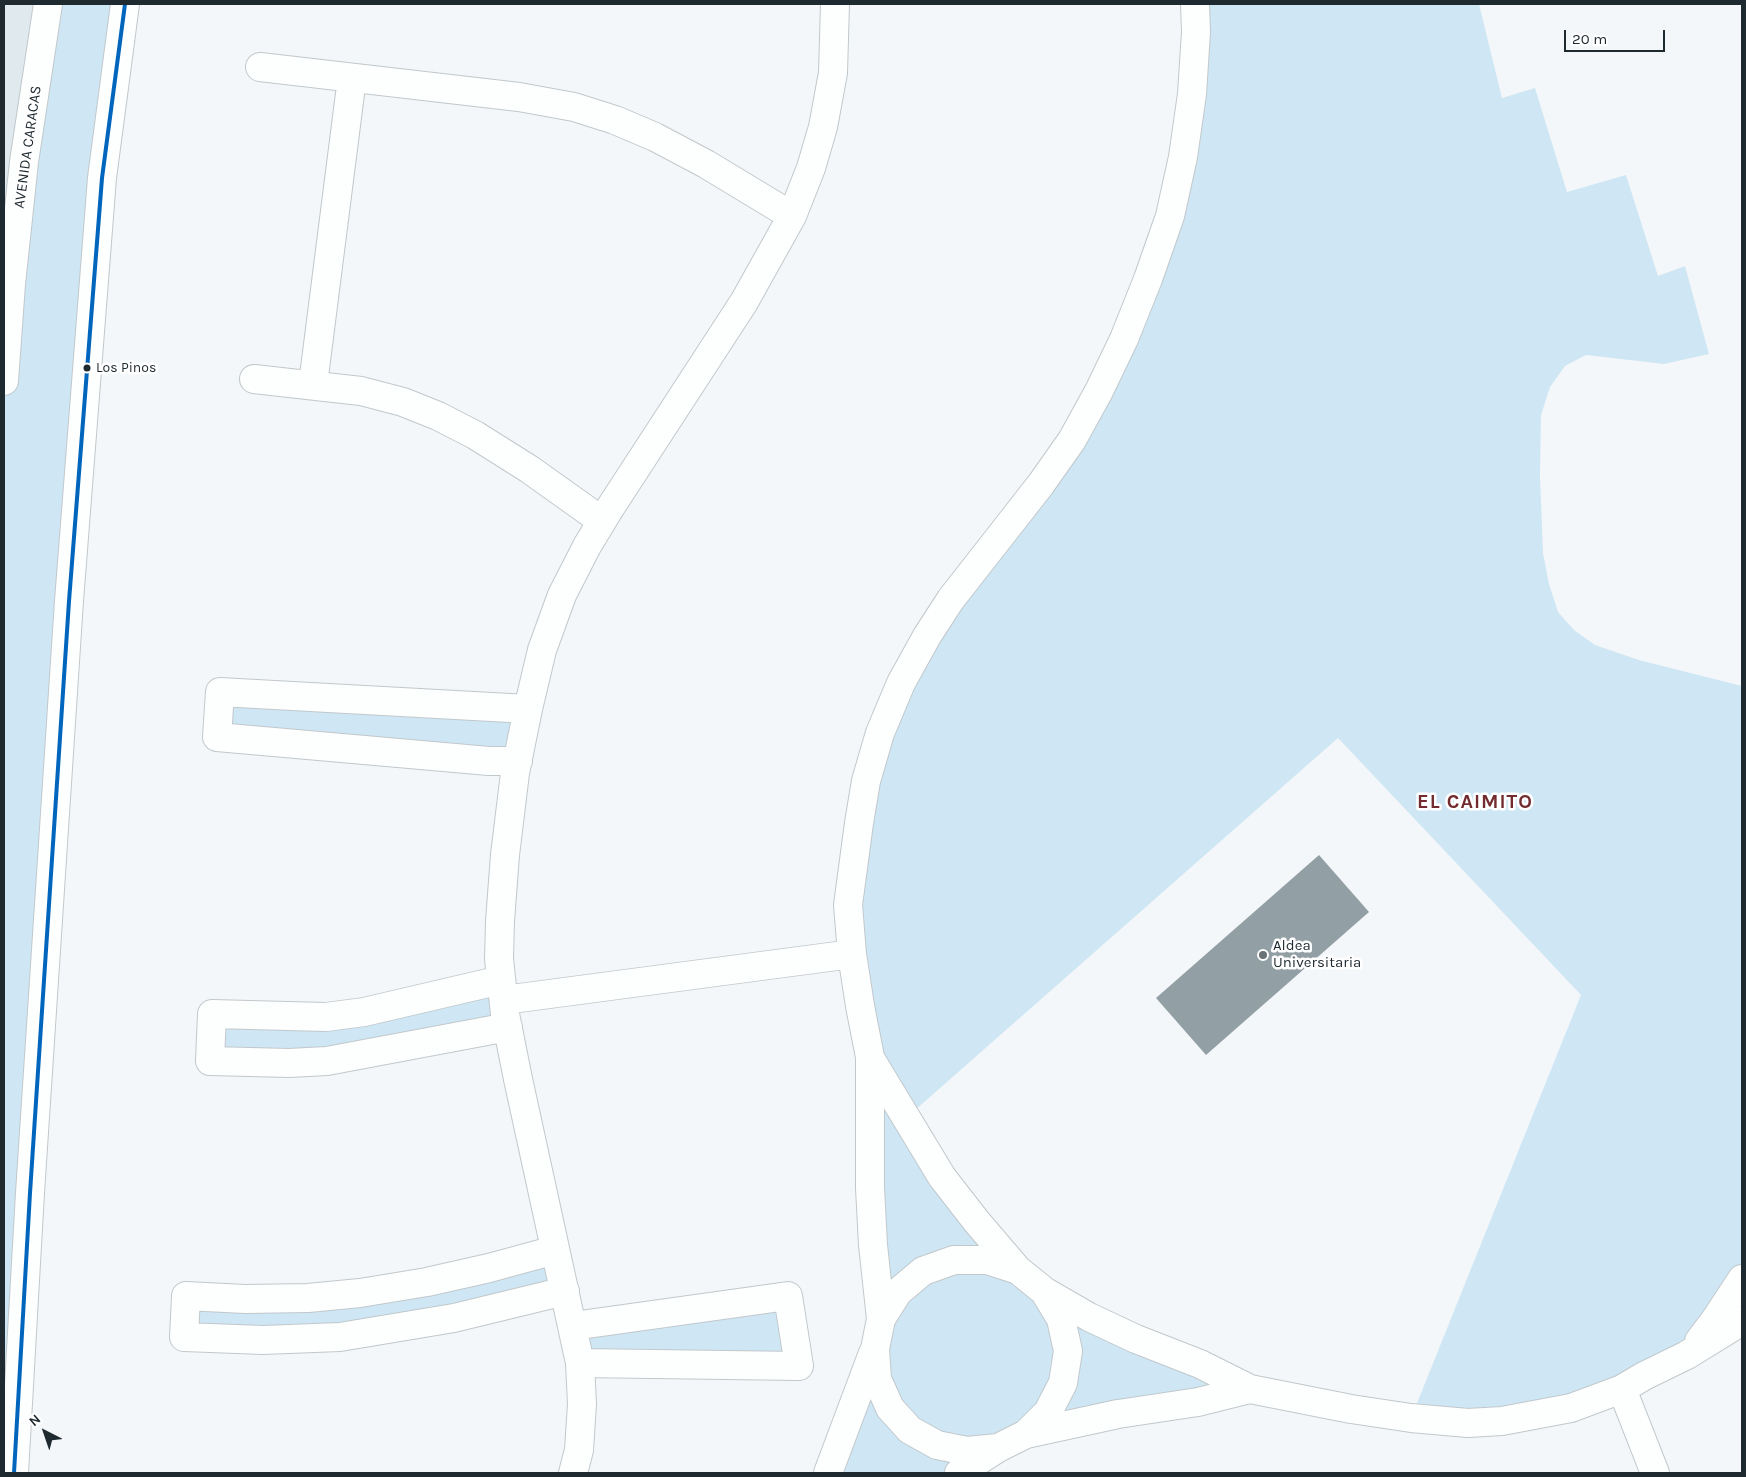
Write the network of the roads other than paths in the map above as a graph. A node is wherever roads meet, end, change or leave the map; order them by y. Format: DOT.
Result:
graph roads {
  1 [pos="48,4"];
  2 [pos="125,4"];
  3 [pos="835,4"];
  4 [pos="1195,4"];
  5 [pos="260,67"];
  6 [pos="352,78"];
  7 [pos="792,216"];
  8 [pos="254,379"];
  9 [pos="4,381"];
  10 [pos="313,384"];
  11 [pos="602,521"];
  12 [pos="528,709"];
  13 [pos="518,761"];
  14 [pos="852,954"];
  15 [pos="503,990"];
  16 [pos="508,1028"];
  17 [pos="870,1057"];
  18 [pos="555,1250"];
  19 [pos="1018,1270"];
  20 [pos="1742,1279"];
  21 [pos="565,1291"];
  22 [pos="1044,1291"];
  23 [pos="882,1319"];
  24 [pos="1742,1321"];
  25 [pos="573,1326"];
  26 [pos="875,1349"];
  27 [pos="1688,1355"];
  28 [pos="580,1363"];
  29 [pos="1622,1388"];
  30 [pos="1250,1389"];
  31 [pos="1026,1434"];
  32 [pos="998,1448"];
  33 [pos="14,1473"];
  34 [pos="573,1473"];
  35 [pos="828,1473"];
  36 [pos="960,1473"];
  37 [pos="1655,1473"];
  1 -- 9 [label="street, AVENIDA CARACAS"];
  2 -- 33 [label="street"];
  3 -- 7 [label="street"];
  4 -- 14 [label="street"];
  5 -- 6 [label="street"];
  6 -- 7 [label="street"];
  6 -- 10 [label="street"];
  7 -- 11 [label="street"];
  8 -- 10 [label="street"];
  10 -- 11 [label="street"];
  11 -- 12 [label="street"];
  12 -- 13 [label="street"];
  12 -- 13 [label="street"];
  13 -- 15 [label="street"];
  14 -- 15 [label="street"];
  14 -- 17 [label="street"];
  15 -- 16 [label="street"];
  15 -- 16 [label="street"];
  16 -- 18 [label="street"];
  17 -- 19 [label="street"];
  17 -- 23 [label="street"];
  18 -- 21 [label="street"];
  18 -- 21 [label="street"];
  19 -- 22 [label="street"];
  19 -- 23 [label="street"];
  20 -- 27 [label="street"];
  21 -- 25 [label="street"];
  22 -- 30 [label="street"];
  22 -- 31 [label="street"];
  23 -- 26 [label="street"];
  24 -- 27 [label="street"];
  25 -- 28 [label="street"];
  25 -- 28 [label="street"];
  26 -- 32 [label="street"];
  26 -- 35 [label="street"];
  27 -- 29 [label="street"];
  28 -- 34 [label="street"];
  29 -- 30 [label="street"];
  29 -- 37 [label="street"];
  30 -- 31 [label="street"];
  31 -- 32 [label="street"];
  32 -- 36 [label="street"];
}
